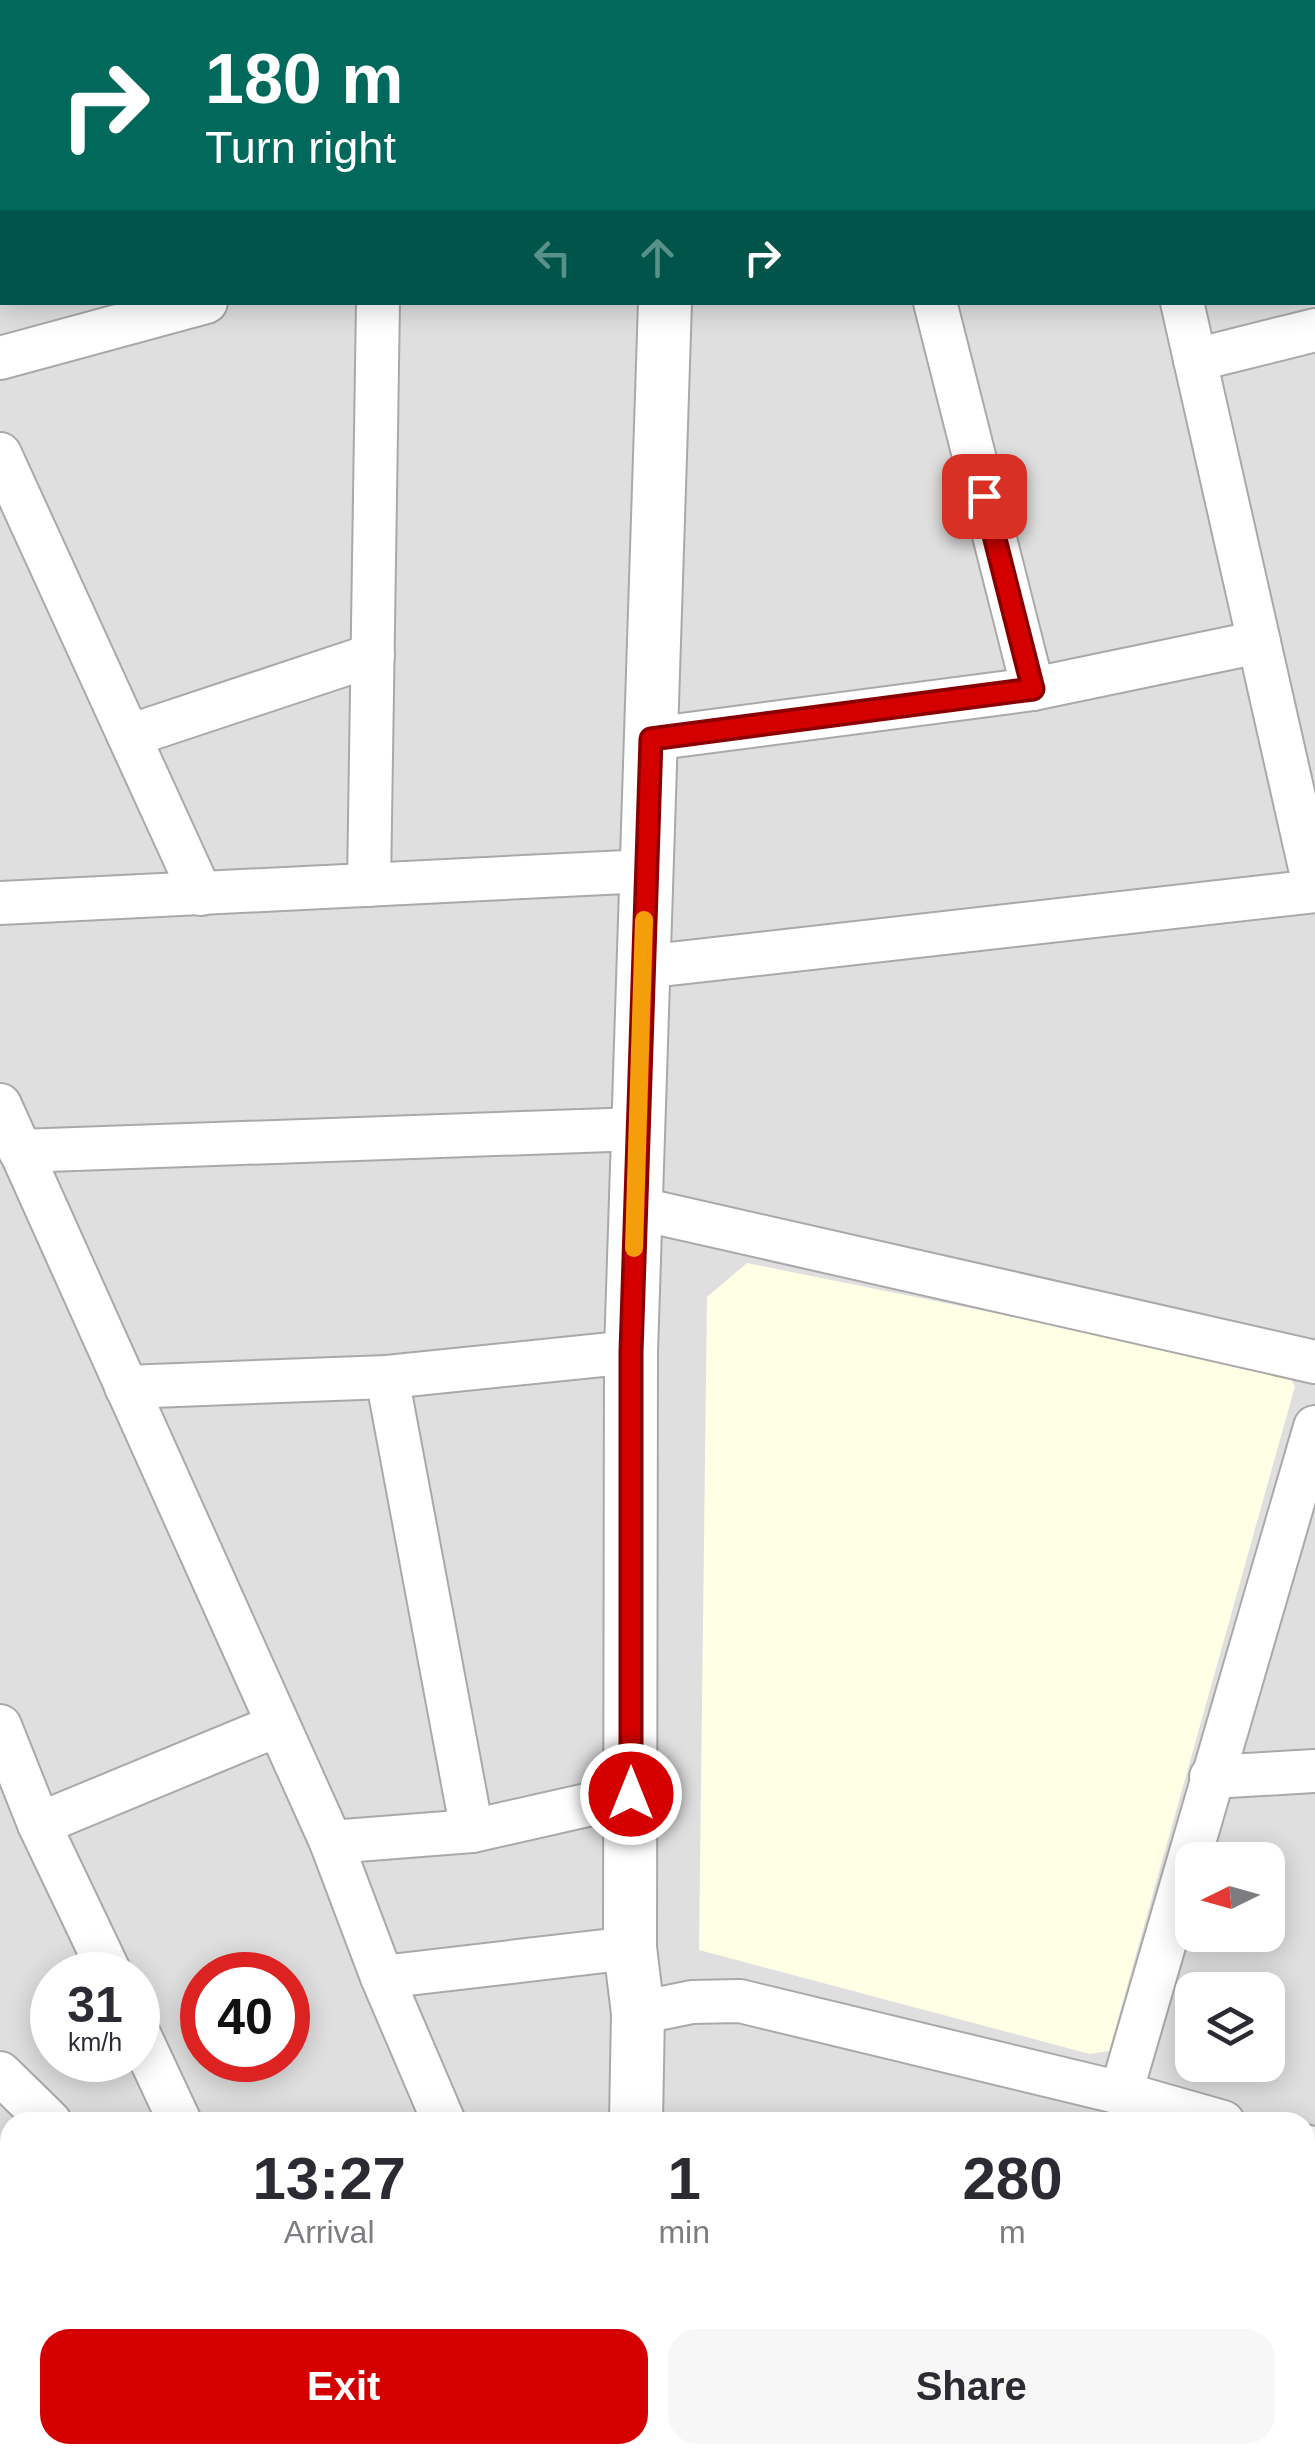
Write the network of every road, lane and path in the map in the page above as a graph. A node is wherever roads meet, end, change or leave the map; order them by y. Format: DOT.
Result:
graph roads {
  1 [pos="195,305"];
  2 [pos="378,305"];
  3 [pos="665,305"];
  4 [pos="936,305"];
  5 [pos="1183,305"];
  6 [pos="1315,330"];
  7 [pos="0,358"];
  8 [pos="1195,360"];
  9 [pos="0,454"];
  10 [pos="1259,642"];
  11 [pos="373,655"];
  12 [pos="1033,689"];
  13 [pos="129,736"];
  14 [pos="651,739"];
  15 [pos="646,871"];
  16 [pos="370,886"];
  17 [pos="1315,891"];
  18 [pos="201,894"];
  19 [pos="0,904"];
  20 [pos="643,967"];
  21 [pos="0,1105"];
  22 [pos="638,1129"];
  23 [pos="18,1176"];
  24 [pos="636,1208"];
  25 [pos="631,1352"];
  26 [pos="1315,1362"];
  27 [pos="387,1376"];
  28 [pos="126,1387"];
  29 [pos="1315,1427"];
  30 [pos="278,1724"];
  31 [pos="0,1726"];
  32 [pos="1315,1771"];
  33 [pos="1211,1777"];
  34 [pos="631,1794"];
  35 [pos="39,1824"];
  36 [pos="472,1830"];
  37 [pos="331,1842"];
  38 [pos="630,1948"];
  39 [pos="100,1952"];
  40 [pos="382,1977"];
  41 [pos="638,2013"];
  42 [pos="0,2074"];
  43 [pos="160,2079"];
  44 [pos="1121,2093"];
  45 [pos="40,2112"];
  46 [pos="175,2112"];
  47 [pos="440,2112"];
  48 [pos="636,2112"];
  49 [pos="1188,2112"];
  1 -- 7 [label="street"];
  2 -- 11 [label="street"];
  3 -- 14 [label="street"];
  4 -- 12 [label="street"];
  5 -- 8 [label="street"];
  6 -- 8 [label="street"];
  8 -- 10 [label="street"];
  9 -- 13 [label="street"];
  10 -- 12 [label="street"];
  10 -- 17 [label="street"];
  11 -- 13 [label="street"];
  11 -- 16 [label="street"];
  12 -- 14 [label="street"];
  13 -- 18 [label="street"];
  14 -- 15 [label="street"];
  15 -- 16 [label="street"];
  15 -- 20 [label="street"];
  16 -- 18 [label="street"];
  17 -- 20 [label="street"];
  18 -- 19 [label="street"];
  20 -- 22 [label="street"];
  21 -- 23 [label="street"];
  22 -- 23 [label="street"];
  22 -- 24 [label="street"];
  23 -- 28 [label="street"];
  24 -- 25 [label="street"];
  24 -- 26 [label="street"];
  25 -- 27 [label="street"];
  25 -- 34 [label="street"];
  27 -- 28 [label="street"];
  27 -- 36 [label="street"];
  28 -- 30 [label="street"];
  29 -- 33 [label="street"];
  30 -- 35 [label="street"];
  30 -- 37 [label="street"];
  31 -- 35 [label="street"];
  32 -- 33 [label="street"];
  33 -- 44 [label="street"];
  34 -- 36 [label="street"];
  34 -- 38 [label="street"];
  35 -- 39 [label="street"];
  36 -- 37 [label="street"];
  37 -- 40 [label="street"];
  38 -- 40 [label="street"];
  38 -- 41 [label="street"];
  40 -- 47 [label="street"];
  41 -- 44 [label="street"];
  41 -- 48 [label="street"];
  42 -- 45 [label="street"];
  43 -- 46 [label="street"];
  44 -- 49 [label="street"];
}
